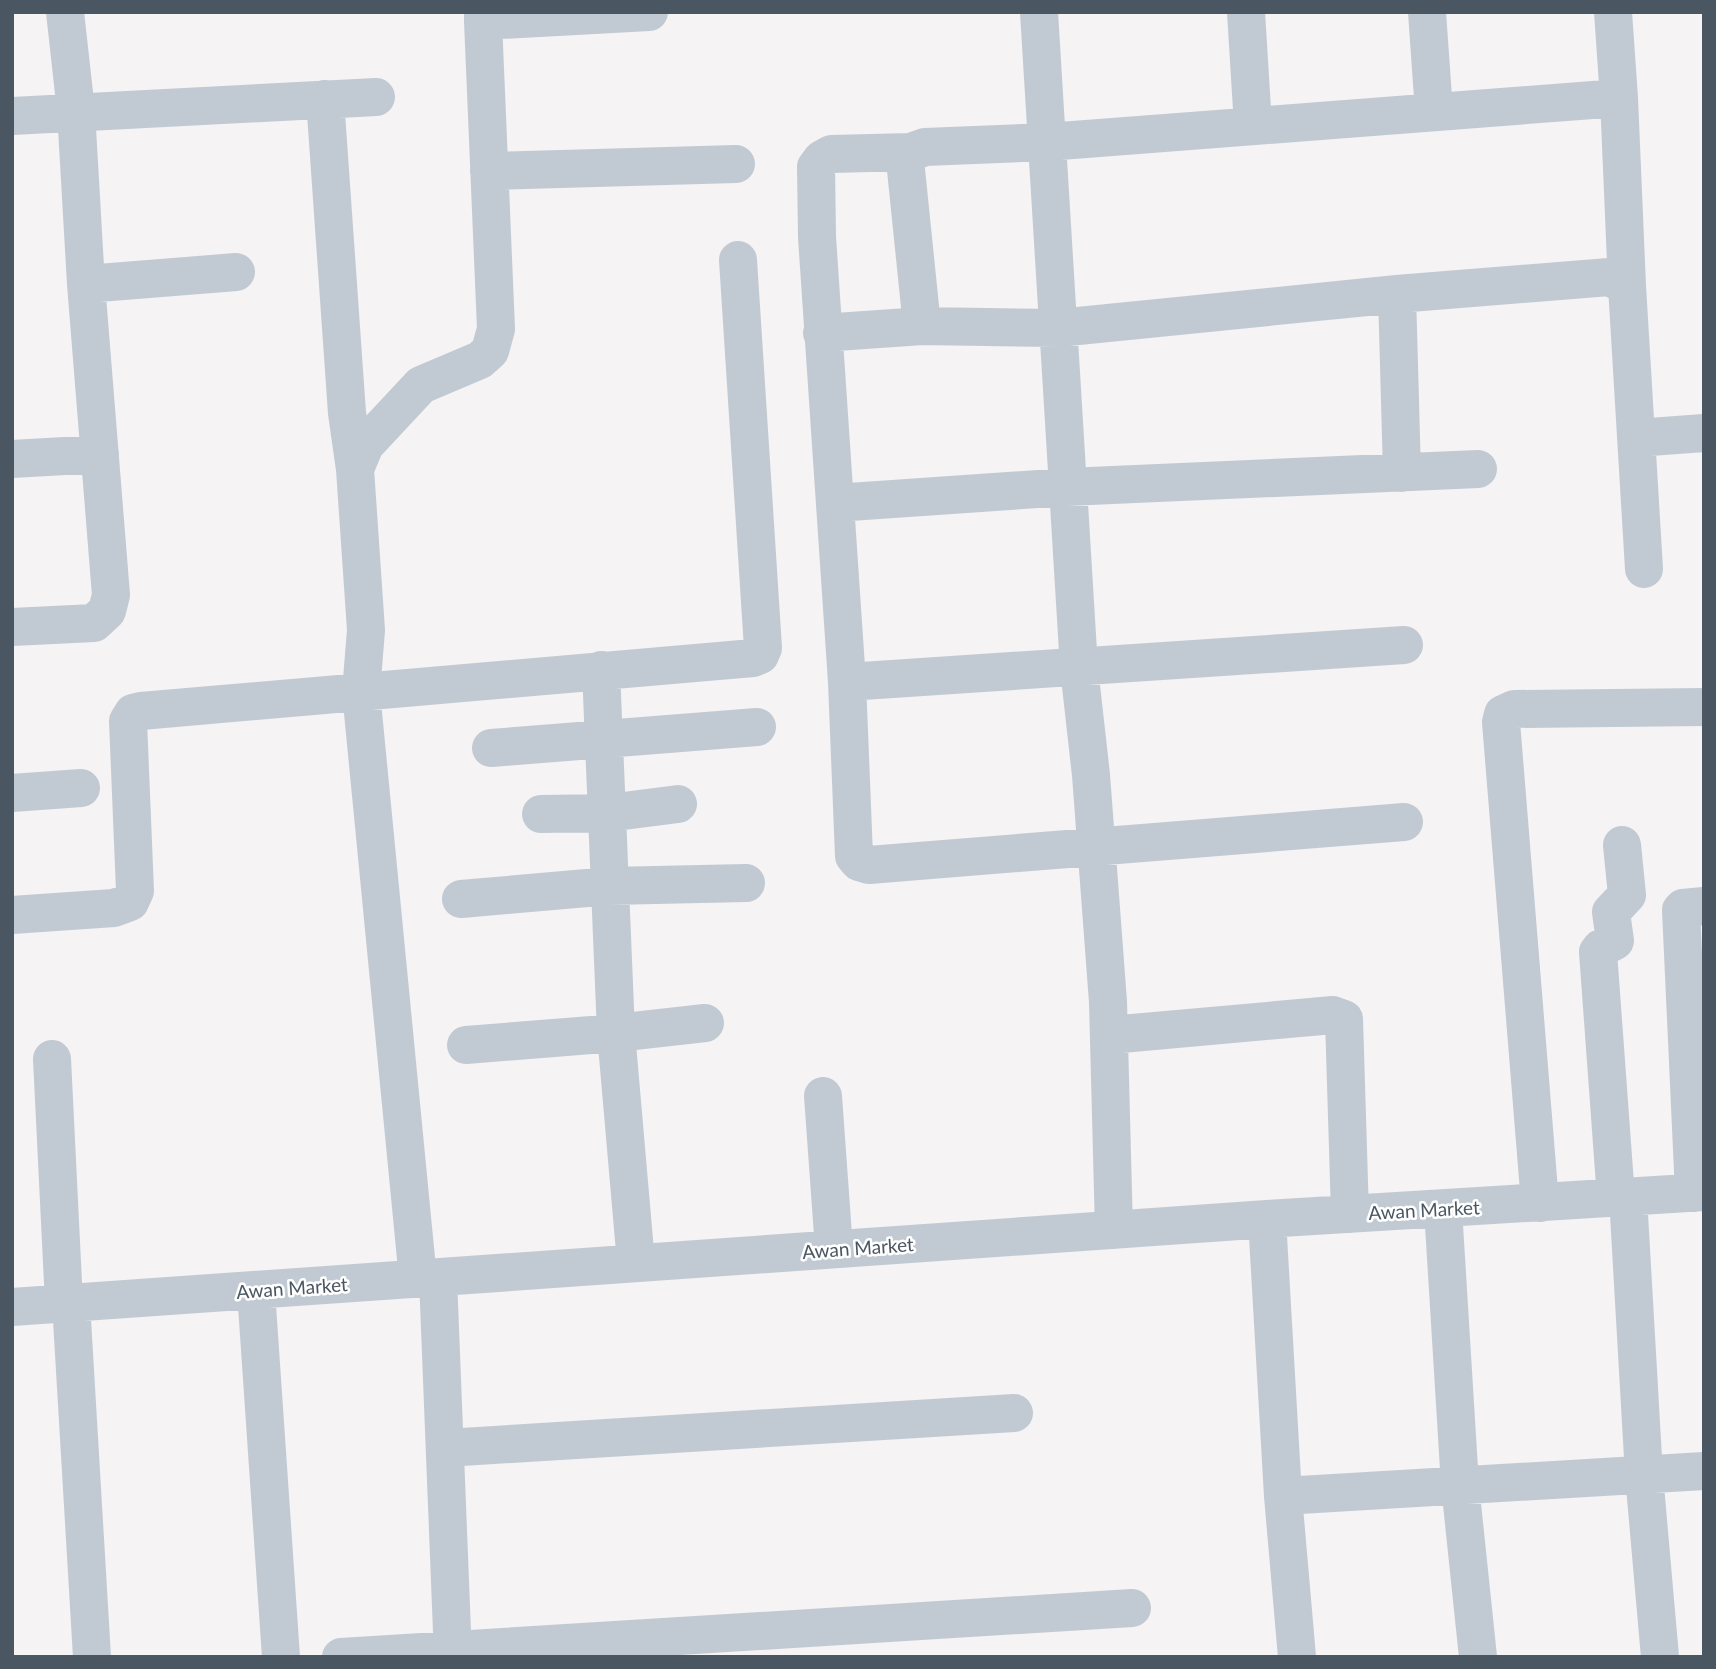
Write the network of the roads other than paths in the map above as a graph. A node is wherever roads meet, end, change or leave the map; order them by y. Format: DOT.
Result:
graph roads {
  1 [pos="65,12"];
  2 [pos="649,12"];
  3 [pos="1039,12"];
  4 [pos="1246,12"];
  5 [pos="1427,12"];
  6 [pos="1613,12"];
  7 [pos="483,17"];
  8 [pos="376,97"];
  9 [pos="1619,98"];
  10 [pos="325,99"];
  11 [pos="76,111"];
  12 [pos="1434,112"];
  13 [pos="12,116"];
  14 [pos="1253,126"];
  15 [pos="1047,142"];
  16 [pos="911,152"];
  17 [pos="736,164"];
  18 [pos="489,171"];
  19 [pos="738,260"];
  20 [pos="236,272"];
  21 [pos="86,284"];
  22 [pos="1627,286"];
  23 [pos="1397,294"];
  24 [pos="922,326"];
  25 [pos="1058,328"];
  26 [pos="822,333"];
  27 [pos="1704,433"];
  28 [pos="1636,438"];
  29 [pos="100,454"];
  30 [pos="12,459"];
  31 [pos="355,469"];
  32 [pos="1478,469"];
  33 [pos="1402,473"];
  34 [pos="1067,487"];
  35 [pos="835,503"];
  36 [pos="1644,569"];
  37 [pos="12,627"];
  38 [pos="1404,645"];
  39 [pos="1079,668"];
  40 [pos="601,670"];
  41 [pos="847,682"];
  42 [pos="361,692"];
  43 [pos="1704,707"];
  44 [pos="757,727"];
  45 [pos="604,739"];
  46 [pos="491,747"];
  47 [pos="81,788"];
  48 [pos="12,793"];
  49 [pos="678,804"];
  50 [pos="608,813"];
  51 [pos="541,814"];
  52 [pos="1404,822"];
  53 [pos="1622,845"];
  54 [pos="1095,848"];
  55 [pos="746,883"];
  56 [pos="610,886"];
  57 [pos="461,899"];
  58 [pos="1704,906"];
  59 [pos="12,915"];
  60 [pos="705,1023"];
  61 [pos="616,1033"];
  62 [pos="1110,1035"];
  63 [pos="466,1045"];
  64 [pos="52,1059"];
  65 [pos="822,1096"];
  66 [pos="1699,1193"];
  67 [pos="1622,1197"];
  68 [pos="1540,1203"];
  69 [pos="1443,1209"];
  70 [pos="1350,1214"];
  71 [pos="1267,1219"];
  72 [pos="1114,1230"];
  73 [pos="834,1250"];
  74 [pos="636,1263"];
  75 [pos="428,1279"];
  76 [pos="256,1291"];
  77 [pos="67,1303"];
  78 [pos="12,1307"];
  79 [pos="1014,1413"];
  80 [pos="445,1448"];
  81 [pos="1704,1471"];
  82 [pos="1644,1475"];
  83 [pos="1460,1485"];
  84 [pos="1283,1496"];
  85 [pos="1132,1608"];
  86 [pos="742,1644"];
  87 [pos="453,1653"];
  88 [pos="92,1657"];
  89 [pos="281,1657"];
  90 [pos="341,1657"];
  91 [pos="1297,1657"];
  92 [pos="1478,1657"];
  93 [pos="1660,1657"];
  1 -- 11 [label="street"];
  2 -- 7 [label="street"];
  3 -- 15 [label="street"];
  4 -- 14 [label="street"];
  5 -- 12 [label="street"];
  6 -- 9 [label="street"];
  7 -- 18 [label="street"];
  8 -- 10 [label="street"];
  9 -- 12 [label="street"];
  9 -- 22 [label="street"];
  10 -- 11 [label="street"];
  10 -- 31 [label="street"];
  11 -- 13 [label="street"];
  11 -- 21 [label="street"];
  12 -- 14 [label="street"];
  14 -- 15 [label="street"];
  15 -- 16 [label="street"];
  15 -- 25 [label="street"];
  16 -- 24 [label="street"];
  16 -- 26 [label="street"];
  17 -- 18 [label="street"];
  18 -- 31 [label="street"];
  19 -- 40 [label="street"];
  20 -- 21 [label="street"];
  21 -- 29 [label="street"];
  22 -- 23 [label="street"];
  22 -- 28 [label="street"];
  23 -- 25 [label="street"];
  23 -- 33 [label="street"];
  24 -- 25 [label="street"];
  24 -- 26 [label="street"];
  25 -- 34 [label="street"];
  26 -- 35 [label="street"];
  27 -- 28 [label="street"];
  28 -- 36 [label="street"];
  29 -- 30 [label="street"];
  29 -- 37 [label="street"];
  31 -- 42 [label="street"];
  32 -- 33 [label="street"];
  33 -- 34 [label="street"];
  34 -- 35 [label="street"];
  34 -- 39 [label="street"];
  35 -- 41 [label="street"];
  38 -- 39 [label="street"];
  39 -- 41 [label="street"];
  39 -- 54 [label="street"];
  40 -- 42 [label="street"];
  40 -- 45 [label="street"];
  41 -- 54 [label="street"];
  42 -- 59 [label="street"];
  42 -- 75 [label="street"];
  43 -- 68 [label="street"];
  44 -- 45 [label="street"];
  45 -- 46 [label="street"];
  45 -- 50 [label="street"];
  47 -- 48 [label="street"];
  49 -- 50 [label="street"];
  50 -- 51 [label="street"];
  50 -- 56 [label="street"];
  52 -- 54 [label="street"];
  53 -- 67 [label="street"];
  54 -- 62 [label="street"];
  55 -- 56 [label="street"];
  56 -- 57 [label="street"];
  56 -- 61 [label="street"];
  58 -- 66 [label="street"];
  60 -- 61 [label="street"];
  61 -- 63 [label="street"];
  61 -- 74 [label="street"];
  62 -- 70 [label="street"];
  62 -- 72 [label="street"];
  64 -- 77 [label="street"];
  65 -- 73 [label="street"];
  66 -- 67 [label="street, Awan Market"];
  67 -- 68 [label="street, Awan Market"];
  67 -- 82 [label="street"];
  68 -- 69 [label="street, Awan Market"];
  69 -- 70 [label="street, Awan Market"];
  69 -- 83 [label="street"];
  70 -- 71 [label="street, Awan Market"];
  71 -- 72 [label="street, Awan Market"];
  71 -- 84 [label="street"];
  72 -- 73 [label="street, Awan Market"];
  73 -- 74 [label="street, Awan Market"];
  74 -- 75 [label="street, Awan Market"];
  75 -- 76 [label="street, Awan Market"];
  75 -- 80 [label="street"];
  76 -- 77 [label="street, Awan Market"];
  76 -- 89 [label="street"];
  77 -- 78 [label="street, Awan Market"];
  77 -- 88 [label="street"];
  79 -- 80 [label="street"];
  80 -- 87 [label="street"];
  81 -- 82 [label="street"];
  82 -- 83 [label="street"];
  82 -- 93 [label="street"];
  83 -- 84 [label="street"];
  83 -- 92 [label="street"];
  84 -- 91 [label="street"];
  85 -- 86 [label="street"];
  86 -- 87 [label="street"];
  87 -- 90 [label="street"];
}
